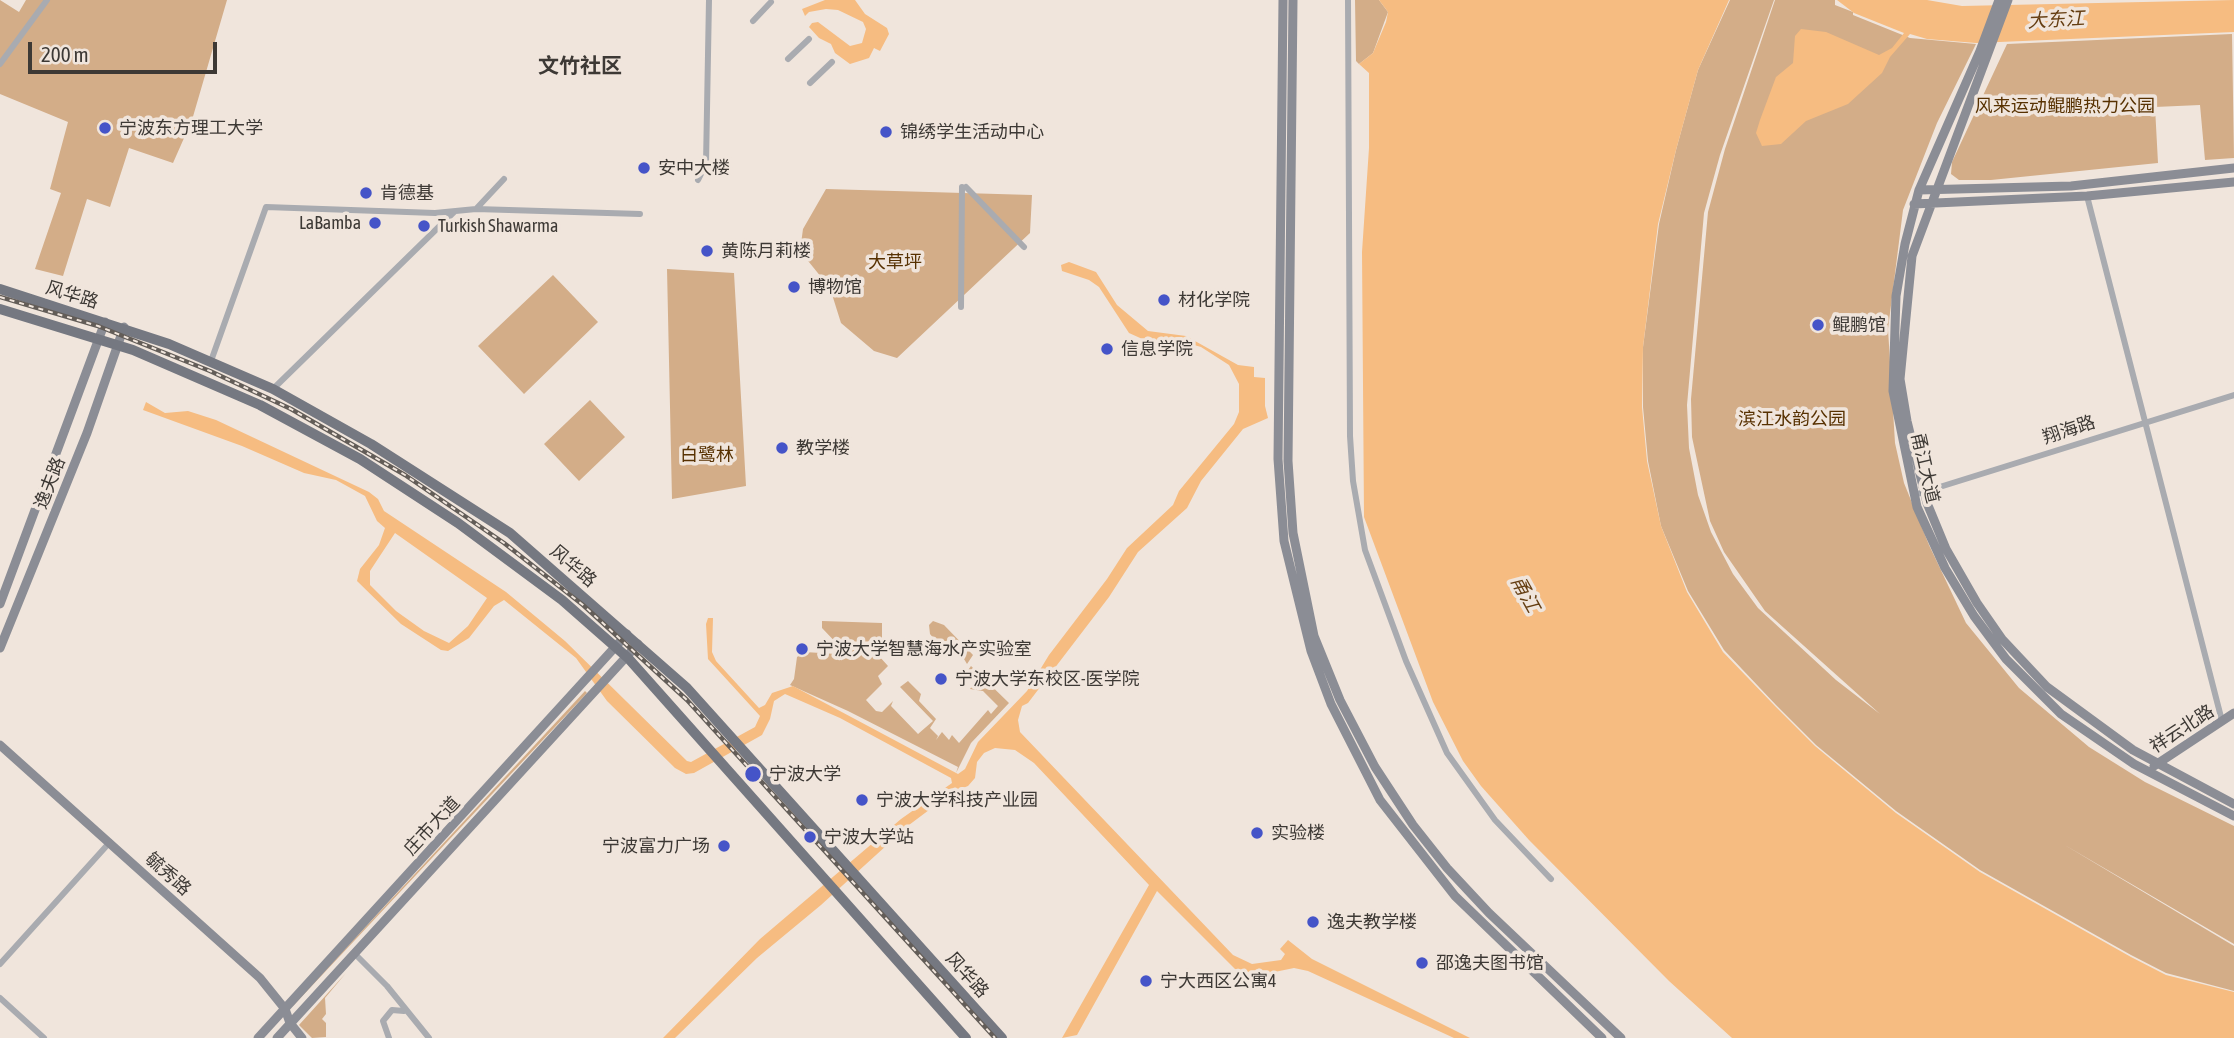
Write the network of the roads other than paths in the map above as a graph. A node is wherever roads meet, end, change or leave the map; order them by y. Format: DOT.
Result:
graph roads {
  1 [pos="47,0"];
  2 [pos="709,0"];
  3 [pos="1283,0"];
  4 [pos="1293,0"];
  5 [pos="1348,0"];
  6 [pos="772,2"];
  7 [pos="2002,3"];
  8 [pos="753,21"];
  9 [pos="808,39"];
  10 [pos="1985,52"];
  11 [pos="788,59"];
  12 [pos="832,62"];
  13 [pos="0,64"];
  14 [pos="810,83"];
  15 [pos="2234,168"];
  16 [pos="504,179"];
  17 [pos="698,180"];
  18 [pos="2234,182"];
  19 [pos="1919,190"];
  20 [pos="1935,190"];
  21 [pos="2087,196"];
  22 [pos="1931,202"];
  23 [pos="1914,204"];
  24 [pos="476,209"];
  25 [pos="454,211"];
  26 [pos="640,214"];
  27 [pos="1024,247"];
  28 [pos="0,289"];
  29 [pos="961,307"];
  30 [pos="0,309"];
  31 [pos="105,322"];
  32 [pos="124,327"];
  33 [pos="98,340"];
  34 [pos="118,345"];
  35 [pos="211,361"];
  36 [pos="273,389"];
  37 [pos="2234,395"];
  38 [pos="2145,421"];
  39 [pos="1919,493"];
  40 [pos="0,604"];
  41 [pos="627,634"];
  42 [pos="638,644"];
  43 [pos="617,647"];
  44 [pos="0,649"];
  45 [pos="624,661"];
  46 [pos="2234,713"];
  47 [pos="2222,721"];
  48 [pos="0,745"];
  49 [pos="2157,763"];
  50 [pos="2146,770"];
  51 [pos="2234,804"];
  52 [pos="2234,817"];
  53 [pos="110,842"];
  54 [pos="1551,879"];
  55 [pos="354,953"];
  56 [pos="0,964"];
  57 [pos="0,998"];
  58 [pos="285,1009"];
  59 [pos="404,1011"];
  60 [pos="290,1023"];
  61 [pos="44,1038"];
  62 [pos="258,1038"];
  63 [pos="277,1038"];
  64 [pos="302,1038"];
  65 [pos="389,1038"];
  66 [pos="429,1038"];
  67 [pos="966,1038"];
  68 [pos="1002,1038"];
  69 [pos="1602,1038"];
  70 [pos="1620,1038"];
  1 -- 13 [label="street"];
  2 -- 17 [label="street"];
  3 -- 69 [label="main road"];
  4 -- 70 [label="main road"];
  5 -- 54 [label="street"];
  6 -- 8 [label="street"];
  7 -- 10 [label="main road, 甬江大道"];
  9 -- 11 [label="street"];
  10 -- 19 [label="main road, 甬江大道"];
  10 -- 20 [label="main road, 甬江大道"];
  12 -- 14 [label="street"];
  15 -- 20 [label="main road"];
  16 -- 24 [label="street"];
  18 -- 21 [label="main road"];
  19 -- 20 [label="main road"];
  19 -- 23 [label="main road, 甬江大道"];
  20 -- 22 [label="main road, 甬江大道"];
  21 -- 22 [label="main road"];
  21 -- 38 [label="street"];
  22 -- 23 [label="main road"];
  22 -- 39 [label="main road, 甬江大道"];
  23 -- 39 [label="main road, 甬江大道"];
  24 -- 25 [label="street"];
  24 -- 26 [label="street"];
  25 -- 35 [label="street"];
  25 -- 36 [label="street"];
  27 -- 29 [label="street"];
  28 -- 31 [label="main road, 风华路"];
  30 -- 33 [label="main road, 风华路"];
  31 -- 32 [label="main road, 风华路"];
  31 -- 33 [label="main road, 逸夫路"];
  32 -- 34 [label="main road, 逸夫路"];
  32 -- 35 [label="main road, 风华路"];
  33 -- 34 [label="main road, 风华路"];
  33 -- 40 [label="main road, 逸夫路"];
  34 -- 43 [label="main road, 风华路"];
  34 -- 44 [label="main road, 逸夫路"];
  35 -- 36 [label="main road, 风华路"];
  36 -- 41 [label="main road, 风华路"];
  37 -- 38 [label="street, 翔海路"];
  38 -- 39 [label="street, 翔海路"];
  38 -- 47 [label="street"];
  39 -- 49 [label="main road, 甬江大道"];
  39 -- 50 [label="main road, 甬江大道"];
  41 -- 42 [label="main road, 风华路"];
  41 -- 43 [label="main road, 庄市大道"];
  42 -- 45 [label="main road, 庄市大道"];
  42 -- 68 [label="main road, 风华路"];
  43 -- 45 [label="main road, 风华路"];
  43 -- 58 [label="main road, 庄市大道"];
  45 -- 55 [label="main road, 庄市大道"];
  45 -- 67 [label="main road, 风华路"];
  46 -- 47 [label="main road, 祥云北路"];
  47 -- 49 [label="main road, 祥云北路"];
  48 -- 53 [label="main road, 毓秀路"];
  49 -- 50 [label="main road, 祥云北路"];
  49 -- 51 [label="main road, 甬江大道"];
  50 -- 52 [label="main road, 甬江大道"];
  53 -- 56 [label="street"];
  53 -- 58 [label="main road, 毓秀路"];
  55 -- 59 [label="street"];
  55 -- 60 [label="main road, 庄市大道"];
  57 -- 61 [label="street"];
  58 -- 60 [label="main road, 毓秀路"];
  58 -- 62 [label="main road, 庄市大道"];
  59 -- 65 [label="street"];
  59 -- 66 [label="street"];
  60 -- 63 [label="main road, 庄市大道"];
  60 -- 64 [label="main road, 毓秀路"];
}
